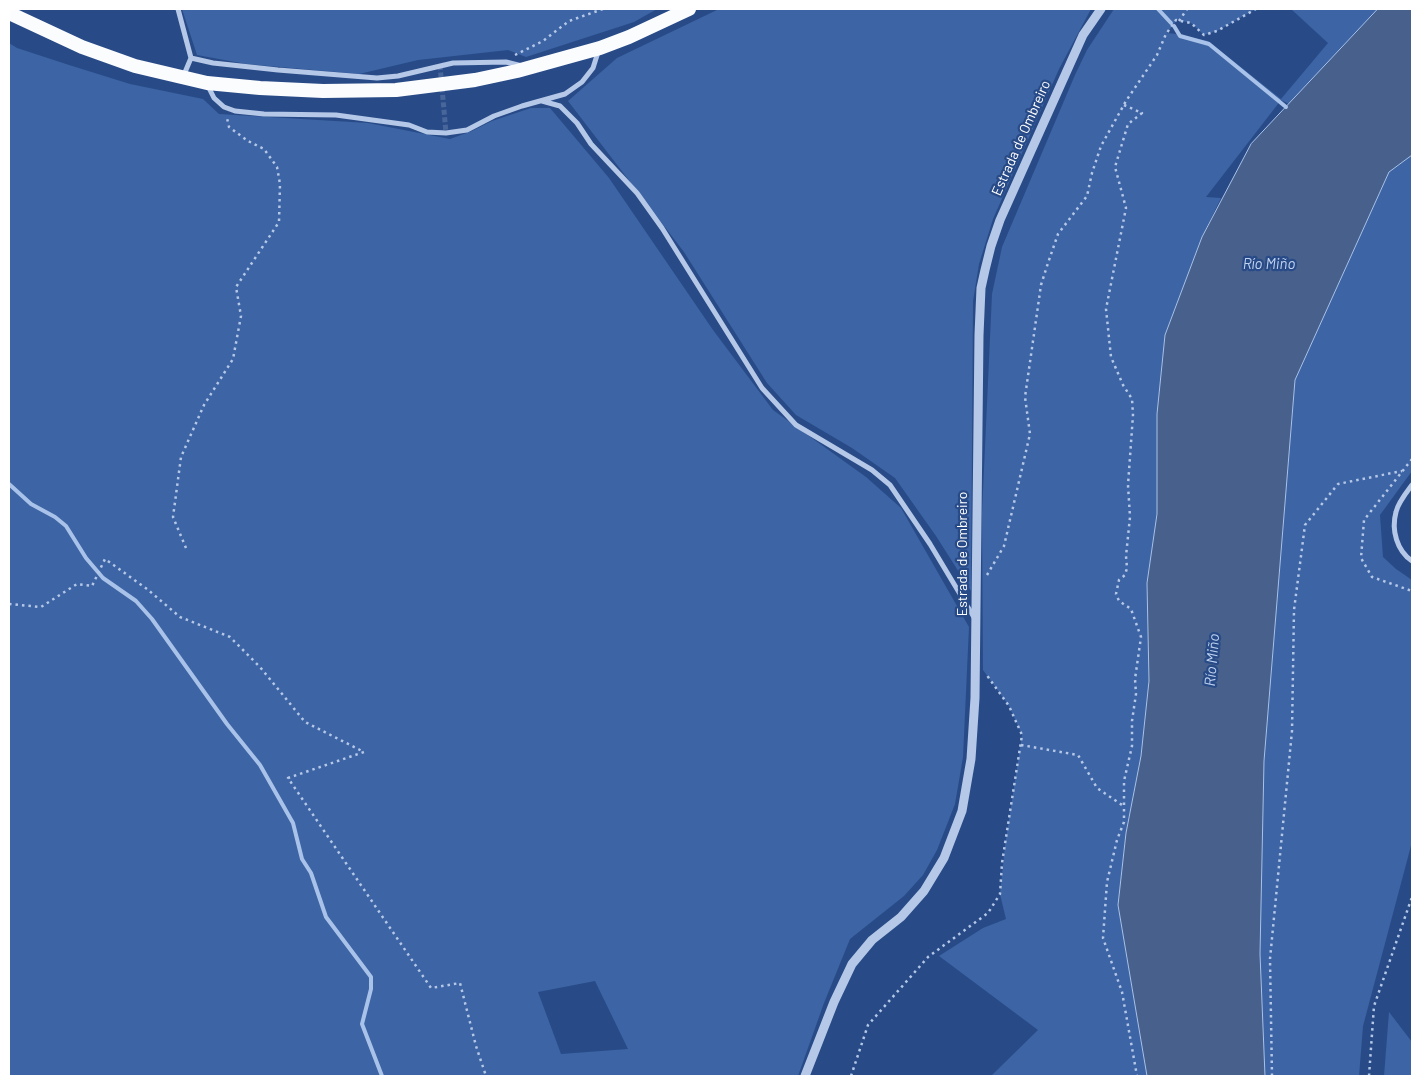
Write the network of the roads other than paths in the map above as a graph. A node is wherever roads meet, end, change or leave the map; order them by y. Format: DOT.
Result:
graph roads {
  1 [pos="178,9"];
  2 [pos="689,9"];
  3 [pos="1101,9"];
  4 [pos="9,13"];
  5 [pos="600,48"];
  6 [pos="190,58"];
  7 [pos="530,67"];
  8 [pos="183,78"];
  9 [pos="206,83"];
  10 [pos="542,101"];
  11 [pos="1412,485"];
  12 [pos="1412,561"];
  13 [pos="976,620"];
  14 [pos="804,1076"];
  1 -- 6 [label="street"];
  2 -- 5 [label="highway"];
  3 -- 13 [label="street, Estrada de Ombreiro"];
  4 -- 8 [label="highway"];
  5 -- 7 [label="highway"];
  5 -- 10 [label="street"];
  6 -- 7 [label="street"];
  6 -- 8 [label="street"];
  7 -- 9 [label="highway"];
  8 -- 9 [label="highway"];
  9 -- 10 [label="street"];
  10 -- 13 [label="street"];
  11 -- 12 [label="street"];
  13 -- 14 [label="street, Estrada de Ombreiro"];
}
